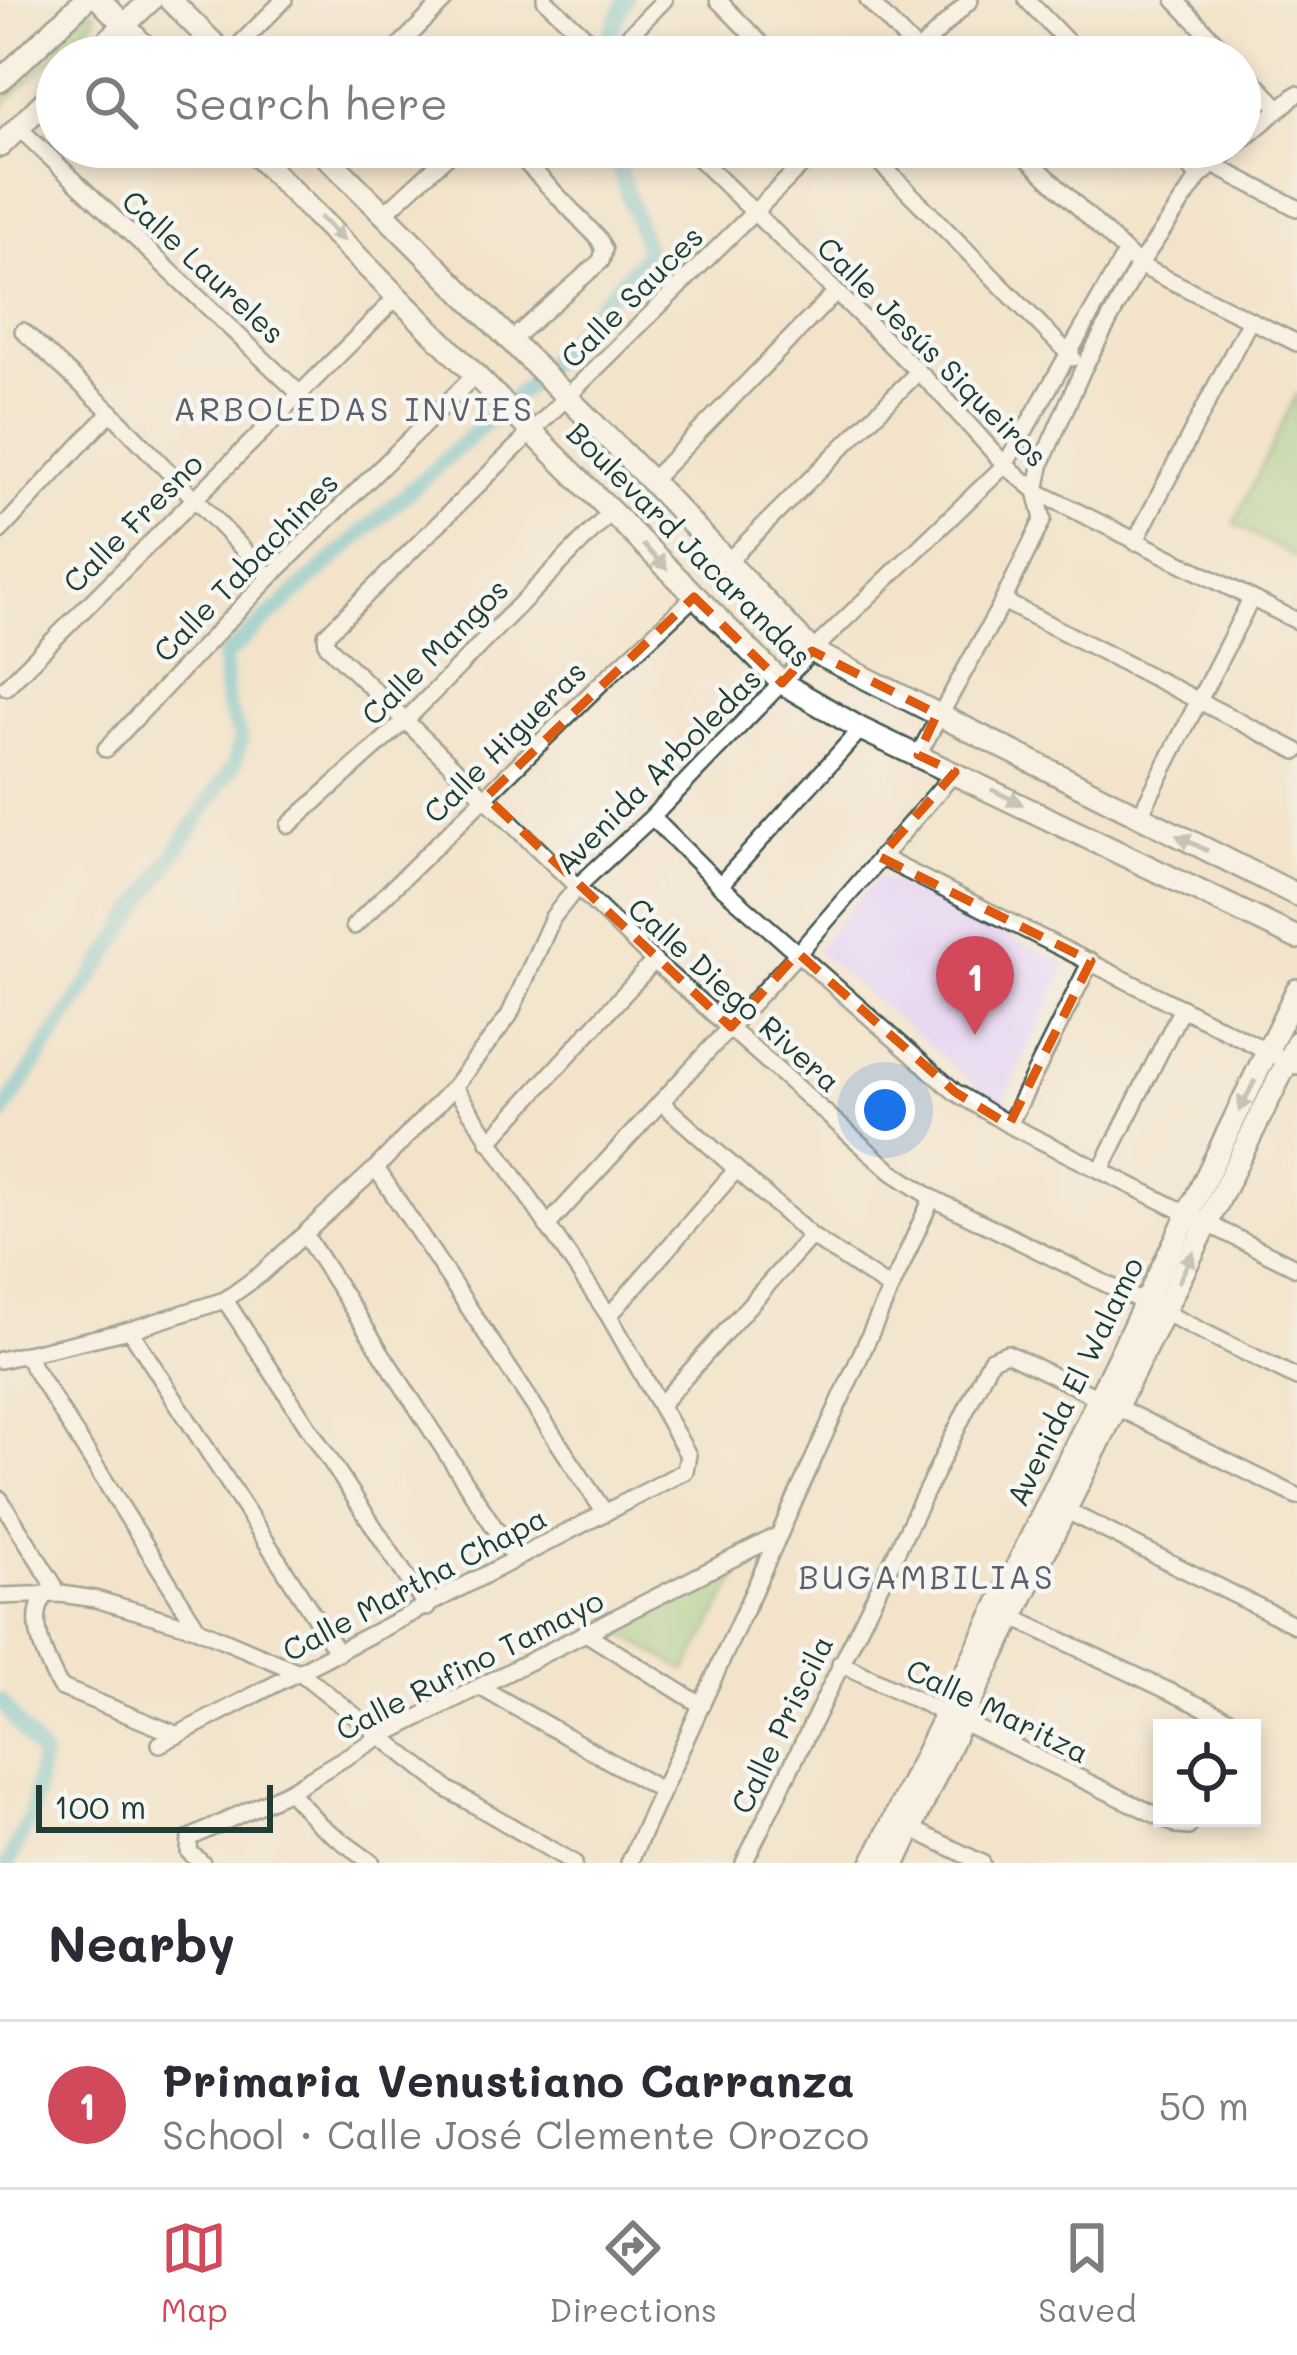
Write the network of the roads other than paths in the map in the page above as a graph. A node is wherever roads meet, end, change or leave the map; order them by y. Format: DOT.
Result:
graph roads {
  1 [pos="86,0"];
  2 [pos="100,0"];
  3 [pos="151,0"];
  4 [pos="170,0"];
  5 [pos="284,0"];
  6 [pos="445,0"];
  7 [pos="545,0"];
  8 [pos="664,0"];
  9 [pos="718,0"];
  10 [pos="868,0"];
  11 [pos="970,0"];
  12 [pos="1028,0"];
  13 [pos="1174,0"];
  14 [pos="123,25"];
  15 [pos="579,31"];
  16 [pos="48,36"];
  17 [pos="112,36"];
  18 [pos="134,36"];
  19 [pos="206,36"];
  20 [pos="248,36"];
  21 [pos="409,36"];
  22 [pos="574,36"];
  23 [pos="584,36"];
  24 [pos="623,36"];
  25 [pos="753,36"];
  26 [pos="901,36"];
  27 [pos="936,36"];
  28 [pos="1062,36"];
  29 [pos="1209,36"];
  30 [pos="36,47"];
  31 [pos="0,81"];
  32 [pos="1261,90"];
  33 [pos="1297,94"];
  34 [pos="1279,108"];
  35 [pos="36,111"];
  36 [pos="1261,123"];
  37 [pos="19,128"];
  38 [pos="36,144"];
  39 [pos="0,146"];
  40 [pos="61,168"];
  41 [pos="269,168"];
  42 [pos="337,168"];
  43 [pos="435,168"];
  44 [pos="531,168"];
  45 [pos="708,168"];
  46 [pos="799,168"];
  47 [pos="885,168"];
  48 [pos="1038,168"];
  49 [pos="1189,168"];
  50 [pos="1210,168"];
  51 [pos="1220,168"];
  52 [pos="1198,177"];
  53 [pos="1297,208"];
  54 [pos="754,213"];
  55 [pos="383,215"];
  56 [pos="1132,259"];
  57 [pos="836,292"];
  58 [pos="399,295"];
  59 [pos="1250,320"];
  60 [pos="23,331"];
  61 [pos="509,342"];
  62 [pos="1297,343"];
  63 [pos="1069,353"];
  64 [pos="1083,369"];
  65 [pos="918,372"];
  66 [pos="477,373"];
  67 [pos="300,394"];
  68 [pos="566,399"];
  69 [pos="111,412"];
  70 [pos="533,431"];
  71 [pos="1005,465"];
  72 [pos="651,481"];
  73 [pos="1036,491"];
  74 [pos="195,498"];
  75 [pos="612,511"];
  76 [pos="0,531"];
  77 [pos="1135,542"];
  78 [pos="727,562"];
  79 [pos="269,577"];
  80 [pos="694,598"];
  81 [pos="1251,598"];
  82 [pos="1003,602"];
  83 [pos="1297,621"];
  84 [pos="326,635"];
  85 [pos="812,651"];
  86 [pos="782,683"];
  87 [pos="5,687"];
  88 [pos="1200,699"];
  89 [pos="938,714"];
  90 [pos="407,718"];
  91 [pos="861,729"];
  92 [pos="106,748"];
  93 [pos="1297,751"];
  94 [pos="917,755"];
  95 [pos="955,772"];
  96 [pos="486,797"];
  97 [pos="1139,817"];
  98 [pos="652,818"];
  99 [pos="290,825"];
  100 [pos="880,857"];
  101 [pos="720,884"];
  102 [pos="577,887"];
  103 [pos="1297,896"];
  104 [pos="354,926"];
  105 [pos="1297,938"];
  106 [pos="798,953"];
  107 [pos="654,961"];
  108 [pos="1091,961"];
  109 [pos="1297,990"];
  110 [pos="1182,1008"];
  111 [pos="731,1027"];
  112 [pos="1287,1056"];
  113 [pos="454,1087"];
  114 [pos="661,1102"];
  115 [pos="1009,1125"];
  116 [pos="489,1142"];
  117 [pos="376,1168"];
  118 [pos="736,1171"];
  119 [pos="1101,1171"];
  120 [pos="932,1198"];
  121 [pos="1198,1217"];
  122 [pos="547,1226"];
  123 [pos="305,1235"];
  124 [pos="811,1236"];
  125 [pos="1297,1267"];
  126 [pos="888,1287"];
  127 [pos="224,1300"];
  128 [pos="1155,1306"];
  129 [pos="609,1316"];
  130 [pos="130,1330"];
  131 [pos="25,1354"];
  132 [pos="0,1360"];
  133 [pos="1297,1378"];
  134 [pos="1108,1402"];
  135 [pos="661,1404"];
  136 [pos="1297,1496"];
  137 [pos="0,1499"];
  138 [pos="1058,1506"];
  139 [pos="605,1513"];
  140 [pos="779,1535"];
  141 [pos="515,1559"];
  142 [pos="48,1594"];
  143 [pos="0,1596"];
  144 [pos="427,1608"];
  145 [pos="1005,1613"];
  146 [pos="1296,1622"];
  147 [pos="198,1629"];
  148 [pos="587,1634"];
  149 [pos="338,1653"];
  150 [pos="839,1663"];
  151 [pos="301,1673"];
  152 [pos="480,1688"];
  153 [pos="701,1705"];
  154 [pos="951,1718"];
  155 [pos="1228,1719"];
  156 [pos="178,1735"];
  157 [pos="378,1738"];
  158 [pos="160,1744"];
  159 [pos="290,1791"];
  160 [pos="662,1791"];
  161 [pos="1153,1814"];
  162 [pos="902,1824"];
  163 [pos="202,1863"];
  164 [pos="372,1863"];
  165 [pos="574,1863"];
  166 [pos="629,1863"];
  167 [pos="744,1863"];
  168 [pos="873,1863"];
  169 [pos="896,1863"];
  170 [pos="982,1863"];
  1 -- 16 [label="main road"];
  2 -- 14 [label="main road"];
  3 -- 14 [label="main road"];
  4 -- 19 [label="main road"];
  5 -- 20 [label="street"];
  6 -- 21 [label="street"];
  7 -- 15 [label="street"];
  8 -- 24 [label="street"];
  9 -- 25 [label="street"];
  10 -- 26 [label="street"];
  11 -- 27 [label="street"];
  12 -- 28 [label="street"];
  13 -- 29 [label="street"];
  14 -- 17 [label="main road"];
  14 -- 18 [label="main road"];
  15 -- 22 [label="street"];
  15 -- 23 [label="street"];
  30 -- 31 [label="main road"];
  32 -- 34 [label="street"];
  33 -- 34 [label="street"];
  34 -- 36 [label="street"];
  35 -- 37 [label="main road"];
  37 -- 38 [label="street, Calle Laureles"];
  37 -- 39 [label="main road"];
  40 -- 67 [label="street, Calle Laureles"];
  41 -- 58 [label="main road, Boulevard Jacarandas, one-way"];
  42 -- 55 [label="main road, Boulevard Jacarandas"];
  43 -- 55 [label="street"];
  44 -- 61 [label="street"];
  45 -- 54 [label="street, Calle Jesús Siqueiros"];
  46 -- 54 [label="street, Calle Sauces"];
  47 -- 63 [label="street"];
  48 -- 56 [label="street"];
  49 -- 52 [label="street"];
  50 -- 52 [label="street"];
  51 -- 53 [label="street"];
  52 -- 56 [label="street"];
  54 -- 57 [label="street, Calle Jesús Siqueiros"];
  54 -- 68 [label="street, Calle Sauces"];
  55 -- 61 [label="main road, Boulevard Jacarandas"];
  56 -- 59 [label="street"];
  56 -- 63 [label="street, Avenida Arboledas"];
  56 -- 64 [label="street"];
  57 -- 65 [label="street, Calle Jesús Siqueiros"];
  57 -- 72 [label="street"];
  58 -- 66 [label="main road, Boulevard Jacarandas"];
  58 -- 67 [label="street, Calle Fresno"];
  59 -- 62 [label="street"];
  59 -- 77 [label="street"];
  60 -- 69 [label="street"];
  61 -- 68 [label="main road, Boulevard Jacarandas"];
  63 -- 64 [label="street"];
  63 -- 71 [label="street, Avenida Arboledas"];
  64 -- 73 [label="street"];
  65 -- 71 [label="street, Calle Jesús Siqueiros"];
  65 -- 78 [label="street"];
  66 -- 70 [label="main road, Boulevard Jacarandas"];
  66 -- 79 [label="street, Calle Tabachines"];
  67 -- 74 [label="street, Calle Fresno"];
  68 -- 70 [label="street, Calle Sauces"];
  68 -- 72 [label="main road, Boulevard Jacarandas"];
  69 -- 74 [label="street"];
  69 -- 76 [label="street"];
  70 -- 75 [label="main road, Boulevard Jacarandas"];
  70 -- 84 [label="street, Calle Sauces"];
  71 -- 73 [label="street, Calle Jesús Siqueiros"];
  71 -- 85 [label="street, Avenida Arboledas"];
  72 -- 78 [label="main road, Boulevard Jacarandas"];
  73 -- 77 [label="street, Calle Jesús Siqueiros"];
  73 -- 82 [label="street"];
  74 -- 79 [label="street"];
  74 -- 87 [label="street, Calle Fresno"];
  75 -- 80 [label="main road, Boulevard Jacarandas, one-way"];
  75 -- 90 [label="street, Calle Mangos"];
  77 -- 81 [label="street, Calle Jesús Siqueiros"];
  78 -- 85 [label="main road, Boulevard Jacarandas"];
  79 -- 92 [label="street, Calle Tabachines"];
  80 -- 86 [label="main road, Boulevard Jacarandas"];
  80 -- 96 [label="street, Calle Higueras"];
  81 -- 83 [label="street, Calle Jesús Siqueiros"];
  81 -- 88 [label="street"];
  82 -- 88 [label="street"];
  82 -- 89 [label="street"];
  84 -- 90 [label="street, Calle Diego Rivera"];
  85 -- 86 [label="street, Avenida Arboledas"];
  85 -- 89 [label="main road, Boulevard Jacarandas"];
  86 -- 91 [label="main road, Boulevard Jacarandas"];
  86 -- 98 [label="street, Avenida Arboledas"];
  88 -- 93 [label="street"];
  88 -- 97 [label="street"];
  89 -- 94 [label="street"];
  89 -- 97 [label="main road, Boulevard Jacarandas"];
  90 -- 96 [label="street, Calle Diego Rivera"];
  90 -- 99 [label="street, Calle Mangos"];
  91 -- 94 [label="main road, Boulevard Jacarandas"];
  91 -- 101 [label="street"];
  94 -- 95 [label="main road, Boulevard Jacarandas"];
  95 -- 100 [label="street"];
  95 -- 105 [label="main road, Boulevard Jacarandas, one-way"];
  96 -- 102 [label="street, Calle Diego Rivera"];
  96 -- 104 [label="street, Calle Higueras"];
  103 -- 97 [label="main road, Boulevard Jacarandas, one-way"];
  98 -- 101 [label="street"];
  98 -- 102 [label="street, Avenida Arboledas"];
  100 -- 106 [label="street"];
  100 -- 108 [label="street"];
  101 -- 106 [label="street"];
  102 -- 107 [label="street, Calle Diego Rivera"];
  102 -- 113 [label="street, Avenida Arboledas"];
  106 -- 111 [label="street"];
  106 -- 115 [label="street"];
  107 -- 111 [label="street, Calle Diego Rivera"];
  107 -- 116 [label="street"];
  108 -- 110 [label="street"];
  108 -- 115 [label="street"];
  109 -- 112 [label="main road, Avenida El Walamo"];
  110 -- 112 [label="street"];
  110 -- 119 [label="street"];
  111 -- 114 [label="street"];
  111 -- 120 [label="street, Calle Diego Rivera"];
  112 -- 121 [label="main road, Avenida El Walamo"];
  113 -- 116 [label="street"];
  113 -- 117 [label="street, Avenida Arboledas"];
  114 -- 118 [label="street"];
  114 -- 122 [label="street"];
  115 -- 119 [label="street"];
  116 -- 122 [label="street"];
  117 -- 123 [label="street, Avenida Arboledas"];
  117 -- 139 [label="street"];
  118 -- 124 [label="street"];
  118 -- 129 [label="street"];
  119 -- 121 [label="street"];
  120 -- 126 [label="street"];
  120 -- 128 [label="street, Calle Diego Rivera"];
  121 -- 125 [label="street"];
  121 -- 128 [label="main road, Avenida El Walamo"];
  122 -- 129 [label="street"];
  123 -- 127 [label="street, Avenida Arboledas"];
  123 -- 141 [label="street"];
  124 -- 126 [label="street"];
  124 -- 135 [label="street"];
  126 -- 140 [label="street"];
  127 -- 130 [label="street, Avenida Arboledas"];
  127 -- 144 [label="street"];
  128 -- 133 [label="street, Calle Diego Rivera"];
  128 -- 134 [label="main road, Avenida El Walamo"];
  129 -- 135 [label="street"];
  130 -- 131 [label="street, Avenida Arboledas"];
  130 -- 149 [label="street"];
  131 -- 132 [label="street, Avenida Arboledas"];
  131 -- 147 [label="street"];
  134 -- 136 [label="street"];
  134 -- 138 [label="main road, Avenida El Walamo"];
  134 -- 150 [label="street, Calle Priscila"];
  135 -- 139 [label="street, Calle Martha Chapa"];
  137 -- 142 [label="street"];
  138 -- 145 [label="main road, Avenida El Walamo"];
  138 -- 146 [label="street"];
  139 -- 141 [label="street, Calle Martha Chapa"];
  140 -- 148 [label="street, Calle Rufino Tamayo"];
  140 -- 153 [label="street"];
  141 -- 144 [label="street, Calle Martha Chapa"];
  142 -- 143 [label="street"];
  142 -- 147 [label="street"];
  142 -- 156 [label="street"];
  144 -- 149 [label="street, Calle Martha Chapa"];
  145 -- 154 [label="main road, Avenida El Walamo"];
  145 -- 155 [label="street"];
  147 -- 151 [label="street"];
  148 -- 152 [label="street, Calle Rufino Tamayo"];
  148 -- 153 [label="street"];
  149 -- 151 [label="street, Calle Martha Chapa"];
  150 -- 154 [label="street, Calle Maritza"];
  150 -- 167 [label="street, Calle Priscila"];
  151 -- 156 [label="street, Calle Martha Chapa"];
  151 -- 157 [label="street"];
  152 -- 157 [label="street, Calle Rufino Tamayo"];
  152 -- 160 [label="street"];
  153 -- 160 [label="street"];
  154 -- 161 [label="street, Calle Maritza"];
  154 -- 162 [label="main road, Avenida El Walamo"];
  156 -- 158 [label="street, Calle Martha Chapa"];
  157 -- 159 [label="street, Calle Rufino Tamayo"];
  157 -- 165 [label="street"];
  159 -- 163 [label="street, Calle Rufino Tamayo"];
  159 -- 164 [label="street"];
  160 -- 166 [label="street"];
  162 -- 168 [label="main road, Avenida El Walamo"];
  162 -- 169 [label="main road, Avenida El Walamo"];
  162 -- 170 [label="street"];
}
